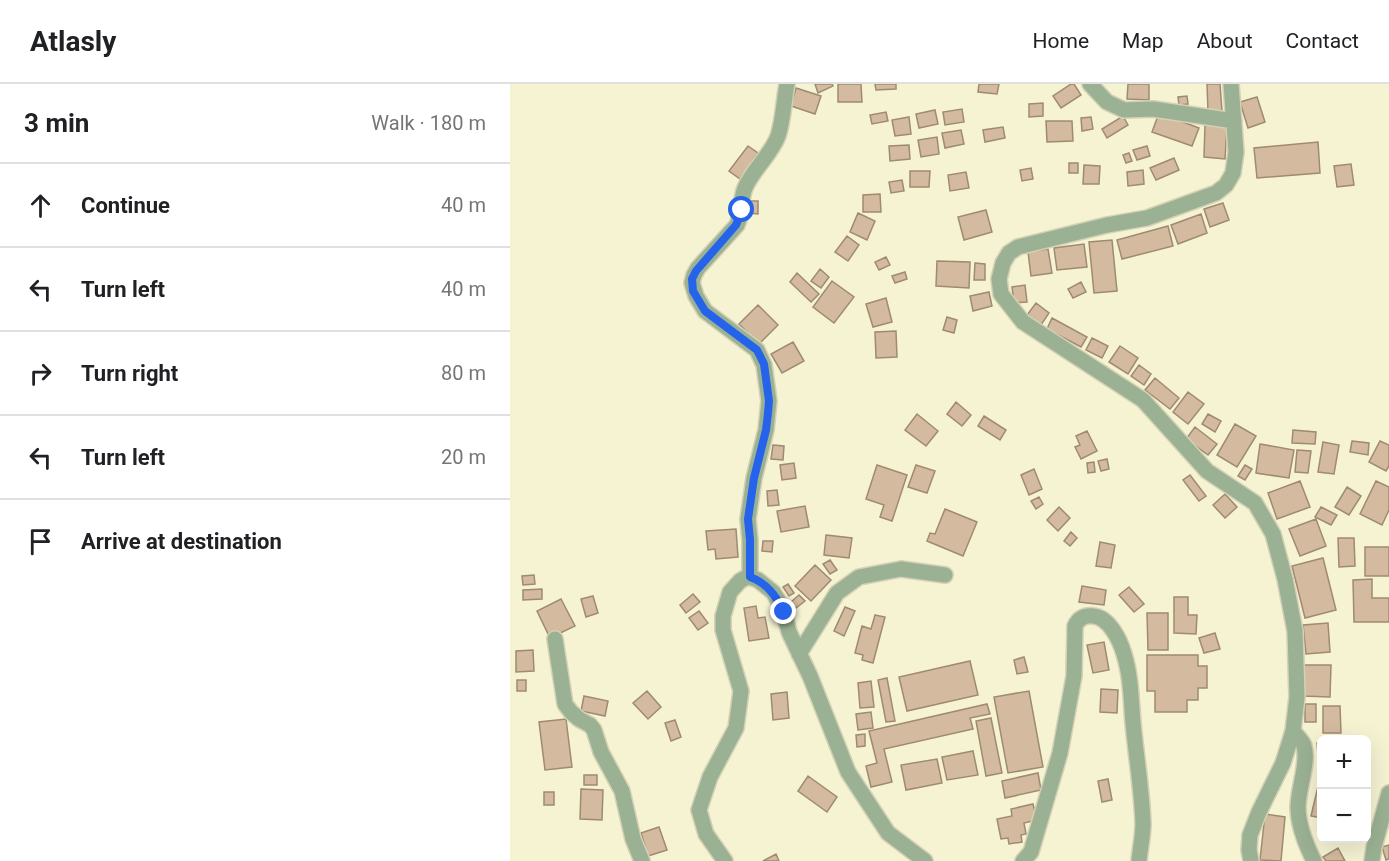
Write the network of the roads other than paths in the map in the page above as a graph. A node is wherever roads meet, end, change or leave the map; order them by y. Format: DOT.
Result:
graph roads {
  1 [pos="787,84"];
  2 [pos="1090,84"];
  3 [pos="1232,84"];
  4 [pos="1234,121"];
  5 [pos="945,575"];
  6 [pos="750,577"];
  7 [pos="555,639"];
  8 [pos="799,654"];
  9 [pos="1293,731"];
  10 [pos="1389,793"];
  11 [pos="633,839"];
  12 [pos="633,861"];
  13 [pos="642,861"];
  14 [pos="725,861"];
  15 [pos="925,861"];
  16 [pos="1023,861"];
  17 [pos="1139,861"];
  18 [pos="1251,861"];
  19 [pos="1314,861"];
  20 [pos="1372,861"];
  1 -- 6 [label="street"];
  2 -- 4 [label="street"];
  3 -- 4 [label="street"];
  4 -- 9 [label="street"];
  5 -- 8 [label="street"];
  6 -- 8 [label="street"];
  6 -- 14 [label="street"];
  7 -- 11 [label="street"];
  8 -- 15 [label="street"];
  9 -- 18 [label="street"];
  9 -- 19 [label="street"];
  10 -- 20 [label="street"];
  11 -- 12 [label="street"];
  11 -- 13 [label="street"];
  16 -- 17 [label="street"];
}
